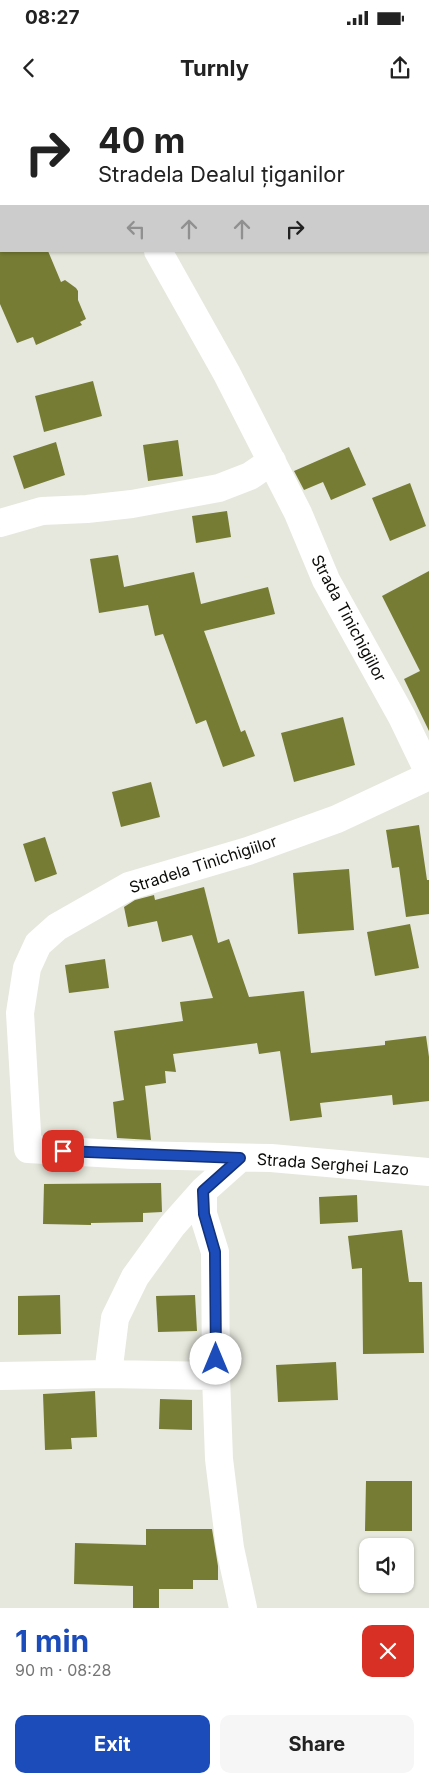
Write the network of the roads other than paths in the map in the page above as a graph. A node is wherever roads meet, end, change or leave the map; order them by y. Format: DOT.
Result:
graph roads {
  1 [pos="159,252"];
  2 [pos="272,462"];
  3 [pos="0,522"];
  4 [pos="429,774"];
  5 [pos="28,1149"];
  6 [pos="240,1158"];
  7 [pos="429,1172"];
  8 [pos="203,1191"];
  9 [pos="108,1374"];
  10 [pos="0,1376"];
  11 [pos="216,1376"];
  12 [pos="243,1608"];
  1 -- 2 [label="street, Strada Tinichigiilor"];
  2 -- 3 [label="street"];
  2 -- 4 [label="street, Strada Tinichigiilor"];
  4 -- 5 [label="street, Stradela Tinichigiilor"];
  5 -- 6 [label="street, Strada Serghei Lazo"];
  6 -- 7 [label="street, Strada Serghei Lazo"];
  6 -- 8 [label="street"];
  8 -- 9 [label="street"];
  8 -- 11 [label="street"];
  9 -- 10 [label="street"];
  9 -- 11 [label="street"];
  11 -- 12 [label="street"];
}
